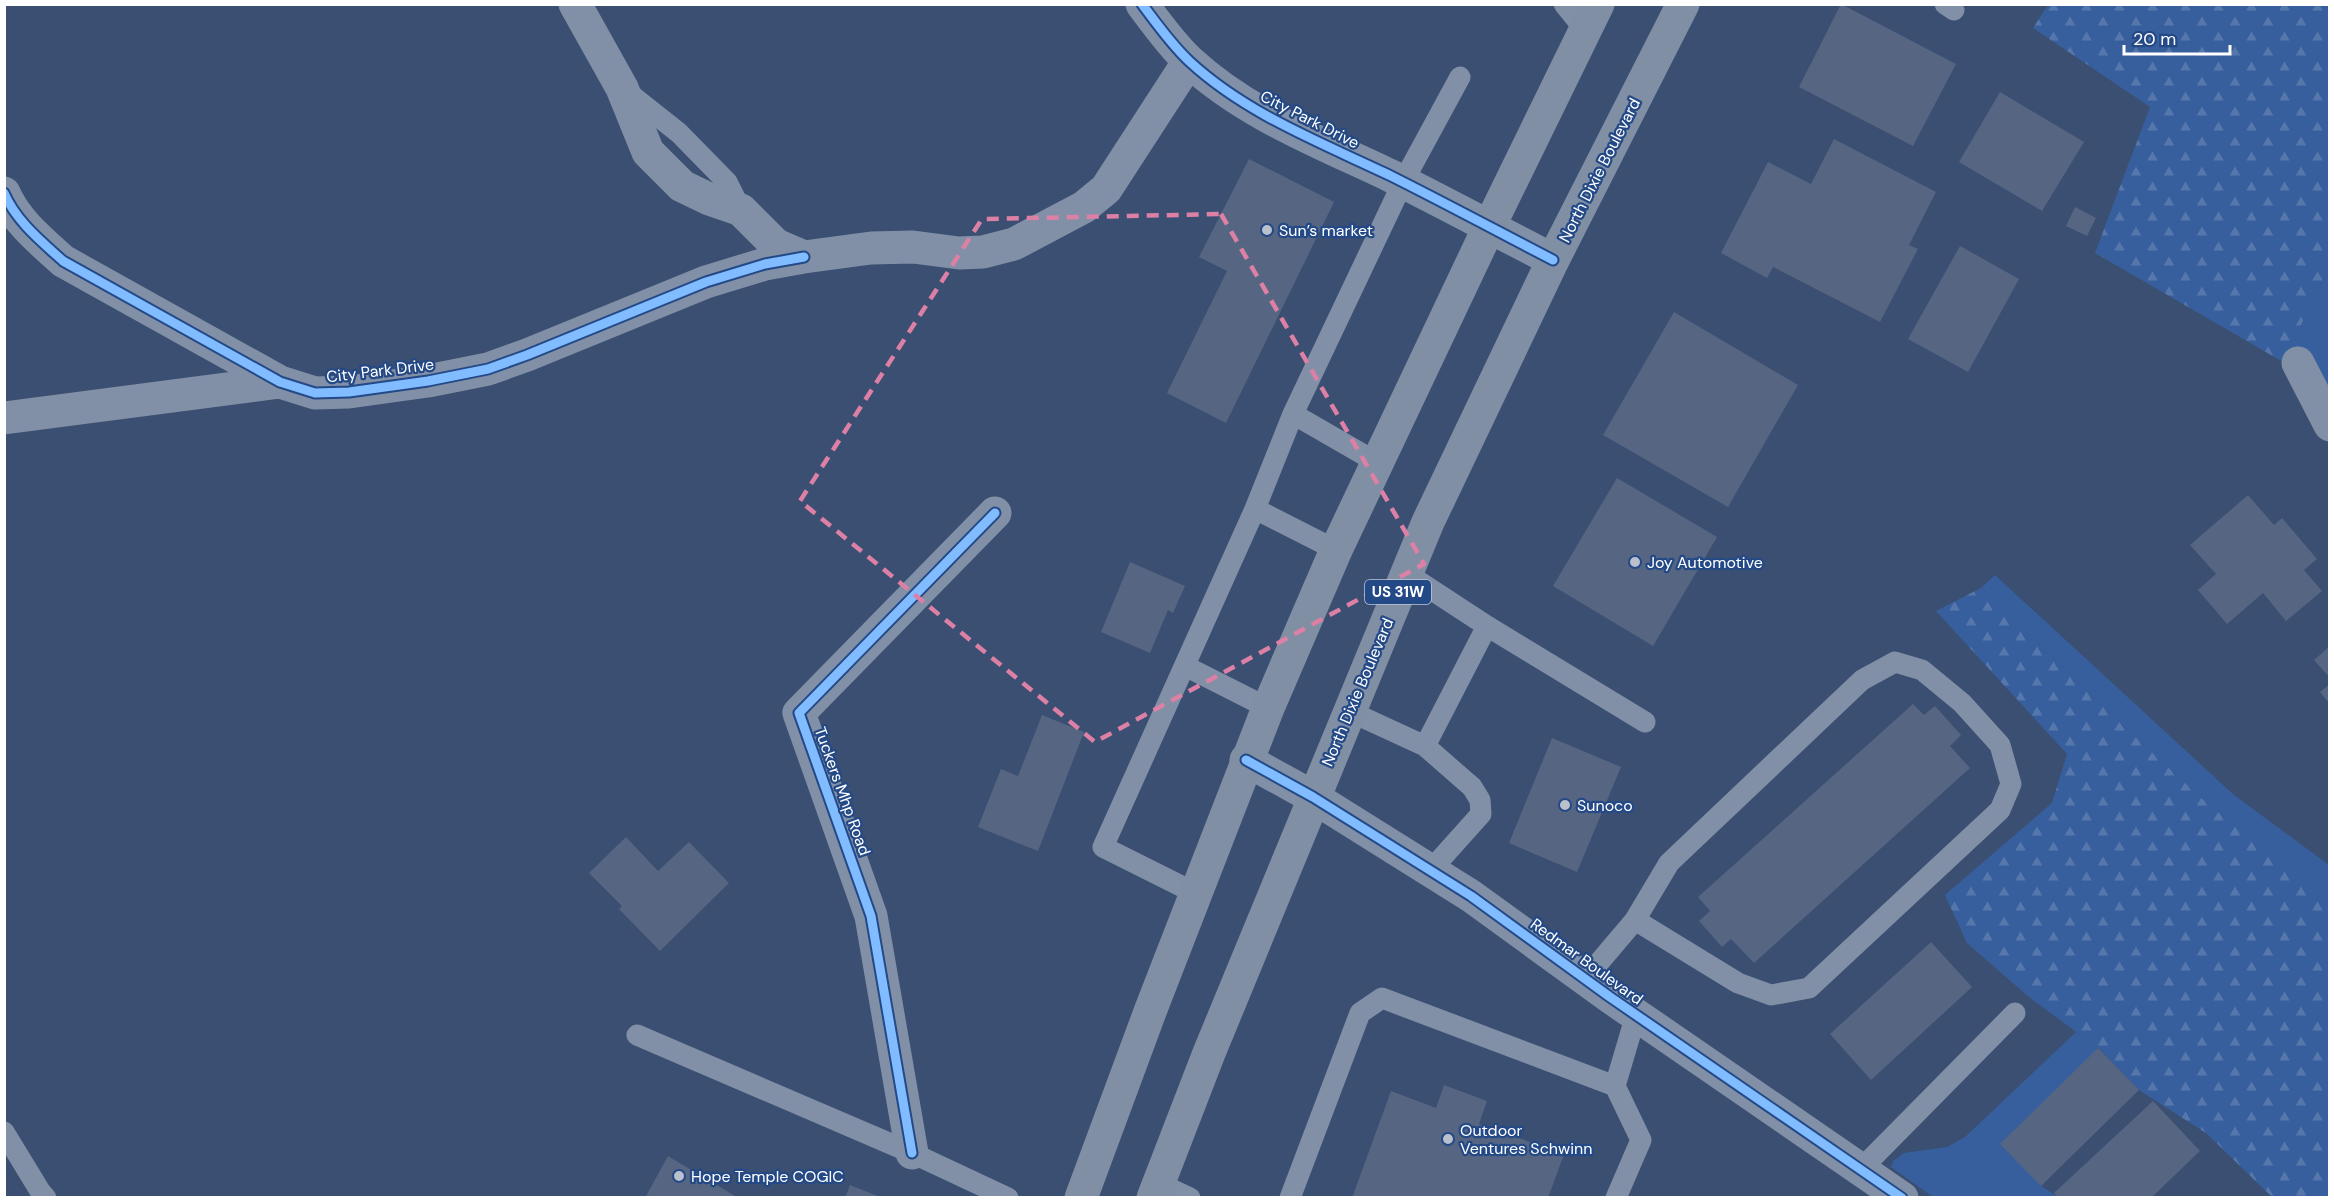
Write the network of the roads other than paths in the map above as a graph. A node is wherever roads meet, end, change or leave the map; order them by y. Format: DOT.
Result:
graph roads {
  1 [pos="575,4"];
  2 [pos="1142,4"];
  3 [pos="1564,4"];
  4 [pos="1683,4"];
  5 [pos="1591,17"];
  6 [pos="1189,61"];
  7 [pos="1460,77"];
  8 [pos="1403,182"];
  9 [pos="4,193"];
  10 [pos="1489,227"];
  11 [pos="804,257"];
  12 [pos="1553,260"];
  13 [pos="2298,363"];
  14 [pos="280,382"];
  15 [pos="1293,414"];
  16 [pos="4,418"];
  17 [pos="2330,425"];
  18 [pos="1378,463"];
  19 [pos="1255,509"];
  20 [pos="995,513"];
  21 [pos="1336,549"];
  22 [pos="1406,573"];
  23 [pos="1487,626"];
  24 [pos="1185,666"];
  25 [pos="1268,708"];
  26 [pos="1349,711"];
  27 [pos="1644,722"];
  28 [pos="1425,746"];
  29 [pos="1246,760"];
  30 [pos="1313,797"];
  31 [pos="1430,871"];
  32 [pos="1195,893"];
  33 [pos="1635,920"];
  34 [pos="1585,979"];
  35 [pos="2015,1012"];
  36 [pos="1636,1015"];
  37 [pos="637,1035"];
  38 [pos="1615,1086"];
  39 [pos="4,1132"];
  40 [pos="912,1153"];
  41 [pos="1861,1169"];
  42 [pos="1156,1190"];
  43 [pos="46,1197"];
  44 [pos="1008,1197"];
  45 [pos="1081,1197"];
  46 [pos="1190,1197"];
  47 [pos="1290,1197"];
  48 [pos="1616,1197"];
  49 [pos="1902,1197"];
  1 -- 11 [label="street"];
  2 -- 6 [label="street, City Park Drive"];
  3 -- 5 [label="lane"];
  4 -- 12 [label="highway, North Dixie Boulevard / US 31W"];
  5 -- 10 [label="highway"];
  6 -- 8 [label="street, City Park Drive"];
  6 -- 11 [label="street, City Park Drive"];
  7 -- 8 [label="lane"];
  8 -- 10 [label="street, City Park Drive"];
  8 -- 15 [label="lane"];
  9 -- 14 [label="street, City Park Drive"];
  10 -- 12 [label="street, City Park Drive"];
  10 -- 18 [label="highway"];
  11 -- 14 [label="street, City Park Drive"];
  12 -- 22 [label="highway, North Dixie Boulevard / US 31W"];
  13 -- 17 [label="street"];
  14 -- 16 [label="street"];
  15 -- 18 [label="lane"];
  15 -- 19 [label="lane"];
  18 -- 21 [label="highway"];
  19 -- 21 [label="lane"];
  19 -- 24 [label="lane"];
  20 -- 40 [label="street, Tuckers Mhp Road"];
  21 -- 25 [label="highway"];
  22 -- 23 [label="lane"];
  22 -- 26 [label="highway, North Dixie Boulevard / US 31W"];
  23 -- 27 [label="lane"];
  23 -- 28 [label="lane"];
  24 -- 25 [label="lane"];
  24 -- 32 [label="lane"];
  25 -- 29 [label="highway"];
  26 -- 28 [label="lane"];
  26 -- 30 [label="highway, North Dixie Boulevard / US 31W"];
  28 -- 31 [label="lane"];
  29 -- 30 [label="street, Redmar Boulevard"];
  29 -- 32 [label="highway"];
  30 -- 31 [label="street, Redmar Boulevard"];
  30 -- 42 [label="highway, North Dixie Boulevard / US 31W"];
  31 -- 34 [label="street, Redmar Boulevard"];
  32 -- 45 [label="highway"];
  33 -- 33 [label="lane"];
  33 -- 34 [label="lane"];
  34 -- 36 [label="street, Redmar Boulevard"];
  35 -- 41 [label="lane"];
  36 -- 38 [label="lane"];
  36 -- 41 [label="street, Redmar Boulevard"];
  37 -- 40 [label="lane"];
  38 -- 47 [label="lane"];
  38 -- 48 [label="lane"];
  39 -- 43 [label="lane"];
  40 -- 44 [label="lane"];
  41 -- 49 [label="street, Redmar Boulevard"];
  42 -- 46 [label="lane"];
}
